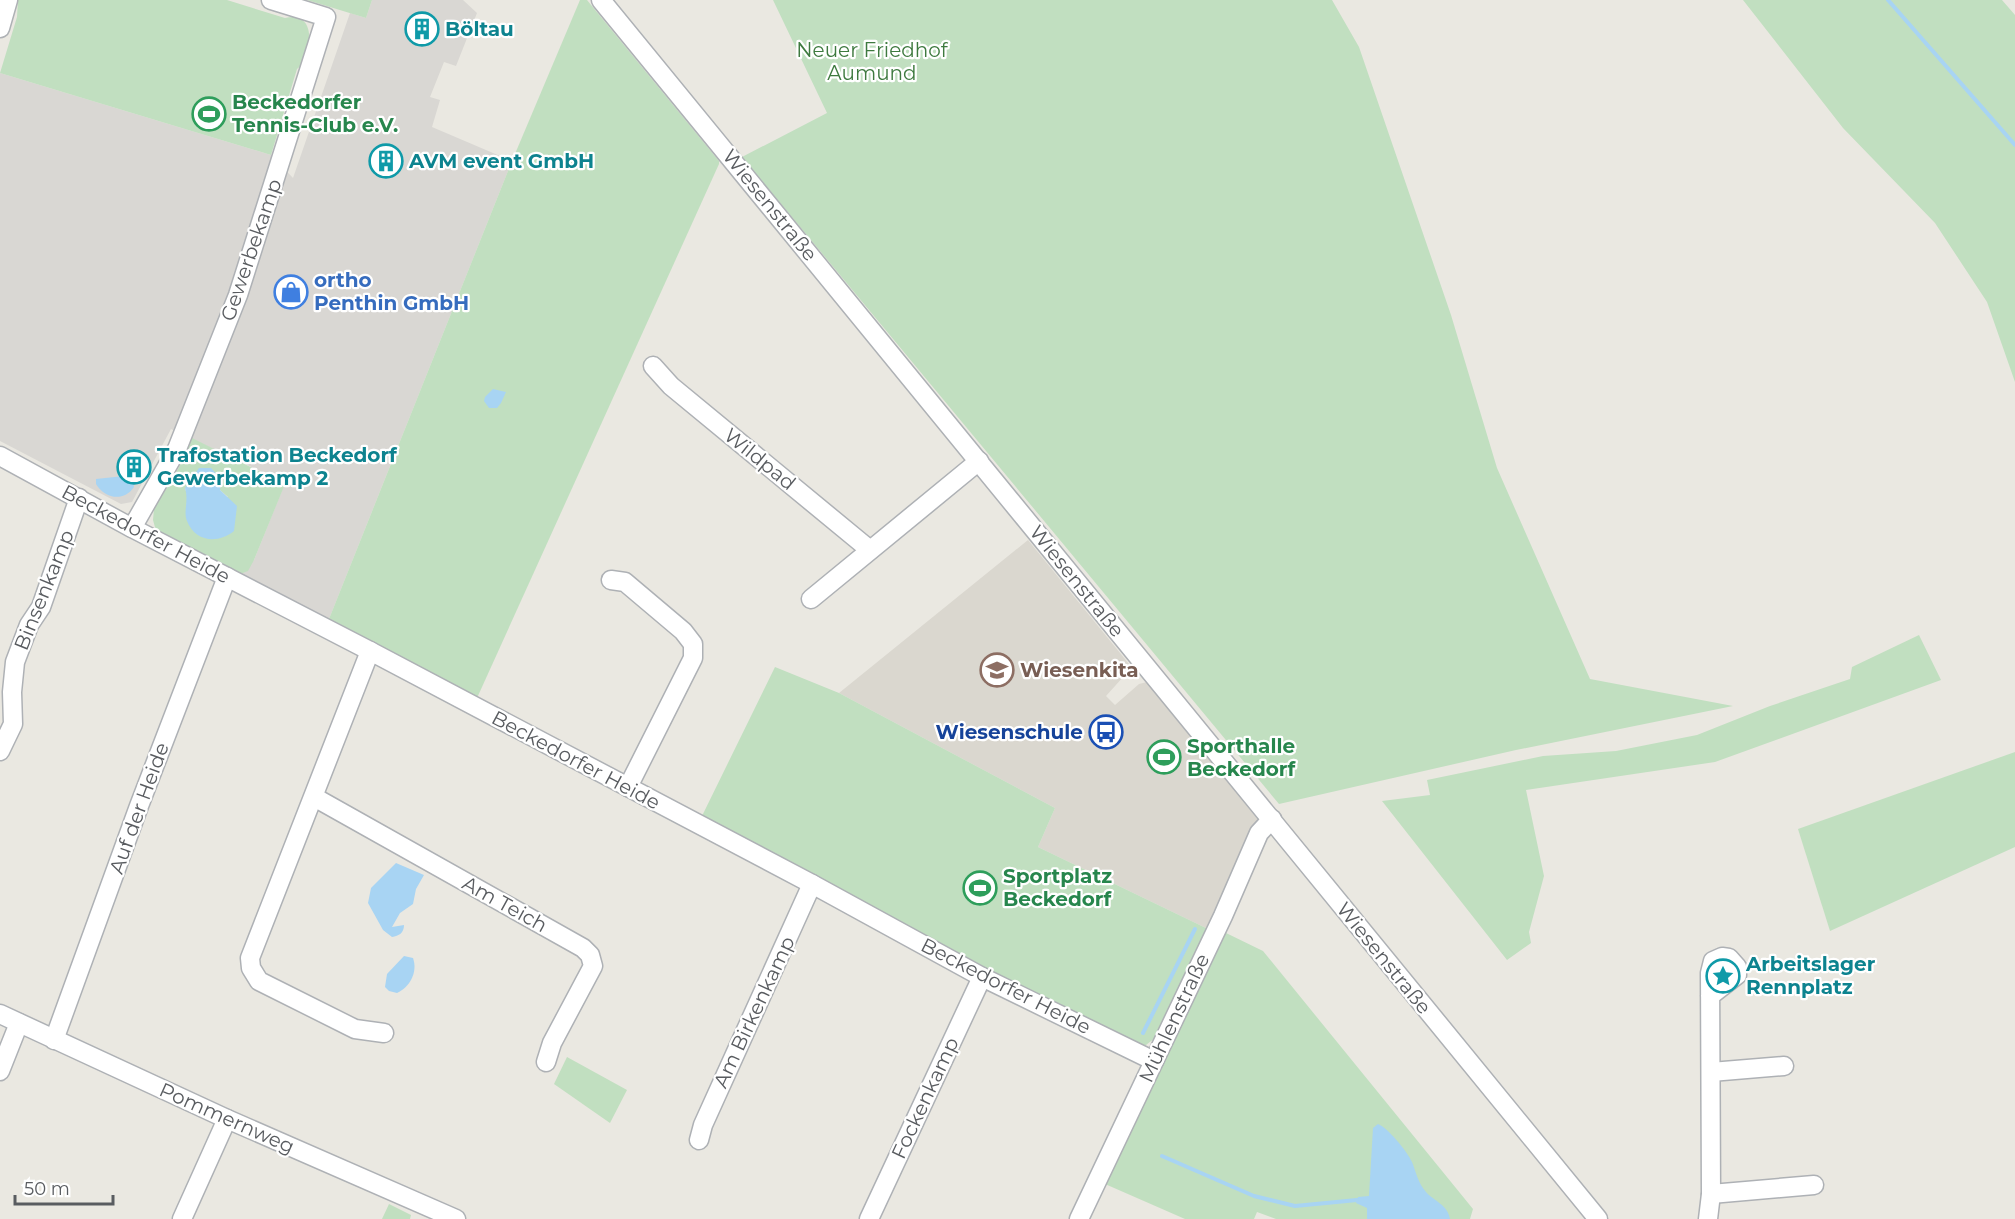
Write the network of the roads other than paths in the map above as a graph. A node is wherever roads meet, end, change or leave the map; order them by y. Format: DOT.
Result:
graph roads {
  1 [pos="8,0"];
  2 [pos="271,0"];
  3 [pos="601,0"];
  4 [pos="0,28"];
  5 [pos="653,366"];
  6 [pos="0,456"];
  7 [pos="979,461"];
  8 [pos="79,498"];
  9 [pos="132,528"];
  10 [pos="870,550"];
  11 [pos="227,577"];
  12 [pos="610,580"];
  13 [pos="811,599"];
  14 [pos="370,651"];
  15 [pos="0,751"];
  16 [pos="628,787"];
  17 [pos="314,797"];
  18 [pos="1272,819"];
  19 [pos="812,885"];
  20 [pos="982,977"];
  21 [pos="1710,996"];
  22 [pos="0,1014"];
  23 [pos="19,1023"];
  24 [pos="384,1033"];
  25 [pos="54,1040"];
  26 [pos="1154,1061"];
  27 [pos="546,1062"];
  28 [pos="1784,1066"];
  29 [pos="0,1071"];
  30 [pos="1711,1072"];
  31 [pos="227,1119"];
  32 [pos="699,1140"];
  33 [pos="1814,1185"];
  34 [pos="1711,1194"];
  35 [pos="182,1219"];
  36 [pos="456,1219"];
  37 [pos="869,1219"];
  38 [pos="1079,1219"];
  39 [pos="1598,1219"];
  40 [pos="1708,1219"];
  1 -- 4 [label="street"];
  2 -- 9 [label="street, Gewerbekamp"];
  3 -- 7 [label="street, Wiesenstraße"];
  5 -- 10 [label="street, Wildpad"];
  6 -- 8 [label="street, Beckedorfer Heide"];
  7 -- 10 [label="street"];
  7 -- 18 [label="street, Wiesenstraße"];
  8 -- 9 [label="street, Beckedorfer Heide"];
  8 -- 15 [label="street, Binsenkamp"];
  9 -- 11 [label="street, Beckedorfer Heide"];
  10 -- 13 [label="street"];
  11 -- 14 [label="street, Beckedorfer Heide"];
  11 -- 25 [label="street, Auf der Heide"];
  12 -- 16 [label="street"];
  14 -- 16 [label="street, Beckedorfer Heide"];
  14 -- 17 [label="street"];
  16 -- 19 [label="street, Beckedorfer Heide"];
  17 -- 24 [label="street"];
  17 -- 27 [label="street, Am Teich"];
  18 -- 26 [label="street, Mühlenstraße"];
  18 -- 39 [label="street, Wiesenstraße"];
  19 -- 20 [label="street, Beckedorfer Heide"];
  19 -- 32 [label="street, Am Birkenkamp"];
  20 -- 26 [label="street, Beckedorfer Heide"];
  20 -- 37 [label="street, Fockenkamp"];
  21 -- 30 [label="street"];
  22 -- 23 [label="street, Pommernweg"];
  23 -- 25 [label="street, Pommernweg"];
  23 -- 29 [label="street"];
  25 -- 31 [label="street, Pommernweg"];
  26 -- 38 [label="street, Mühlenstraße"];
  28 -- 30 [label="street"];
  30 -- 34 [label="street"];
  31 -- 35 [label="street"];
  31 -- 36 [label="street, Pommernweg"];
  33 -- 34 [label="street"];
  34 -- 40 [label="street"];
}
